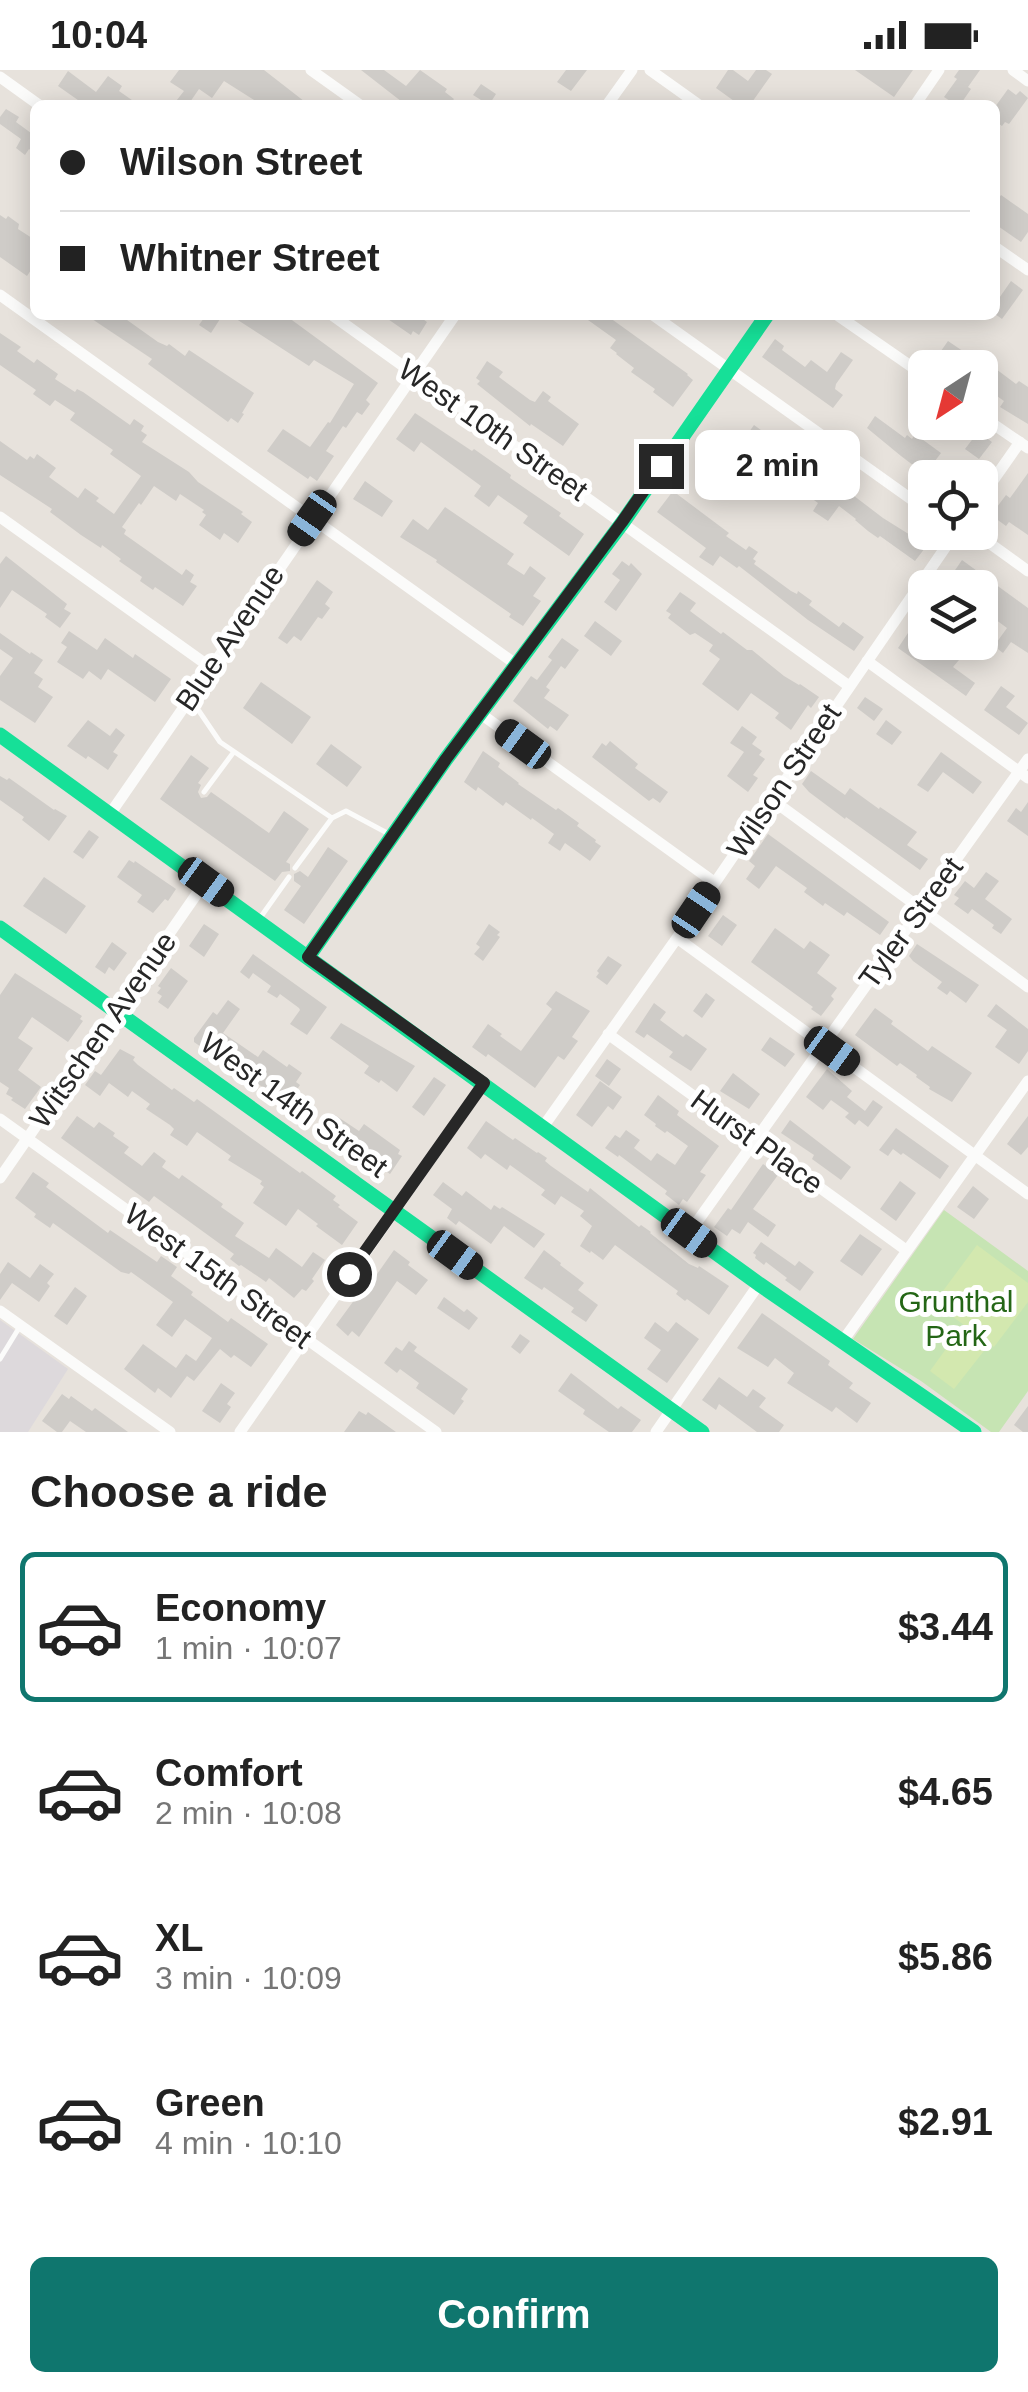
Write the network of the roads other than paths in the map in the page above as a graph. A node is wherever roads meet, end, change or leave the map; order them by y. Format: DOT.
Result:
graph roads {
  1 [pos="632,70"];
  2 [pos="650,70"];
  3 [pos="939,70"];
  4 [pos="1013,70"];
  5 [pos="313,71"];
  6 [pos="0,77"];
  7 [pos="1028,81"];
  8 [pos="32,100"];
  9 [pos="353,100"];
  10 [pos="611,100"];
  11 [pos="692,100"];
  12 [pos="918,100"];
  13 [pos="1000,250"];
  14 [pos="1028,270"];
  15 [pos="0,295"];
  16 [pos="30,316"];
  17 [pos="35,320"];
  18 [pos="339,320"];
  19 [pos="451,320"];
  20 [pos="659,320"];
  21 [pos="763,320"];
  22 [pos="844,320"];
  23 [pos="908,364"];
  24 [pos="728,369"];
  25 [pos="413,374"];
  26 [pos="998,427"];
  27 [pos="1024,445"];
  28 [pos="998,477"];
  29 [pos="908,497"];
  30 [pos="0,517"];
  31 [pos="312,518"];
  32 [pos="622,522"];
  33 [pos="998,549"];
  34 [pos="943,550"];
  35 [pos="1028,571"];
  36 [pos="866,661"];
  37 [pos="517,664"];
  38 [pos="210,668"];
  39 [pos="849,686"];
  40 [pos="186,702"];
  41 [pos="481,714"];
  42 [pos="0,734"];
  43 [pos="233,752"];
  44 [pos="1028,759"];
  45 [pos="1024,775"];
  46 [pos="204,792"];
  47 [pos="771,799"];
  48 [pos="110,814"];
  49 [pos="332,818"];
  50 [pos="393,836"];
  51 [pos="295,868"];
  52 [pos="289,877"];
  53 [pos="206,882"];
  54 [pos="714,882"];
  55 [pos="922,908"];
  56 [pos="258,921"];
  57 [pos="0,928"];
  58 [pos="677,938"];
  59 [pos="308,957"];
  60 [pos="1028,987"];
  61 [pos="116,1011"];
  62 [pos="608,1034"];
  63 [pos="823,1044"];
  64 [pos="1028,1081"];
  65 [pos="484,1083"];
  66 [pos="0,1119"];
  67 [pos="543,1127"];
  68 [pos="27,1139"];
  69 [pos="756,1141"];
  70 [pos="974,1155"];
  71 [pos="0,1178"];
  72 [pos="1028,1194"];
  73 [pos="394,1210"];
  74 [pos="689,1233"];
  75 [pos="906,1250"];
  76 [pos="759,1284"];
  77 [pos="0,1311"];
  78 [pos="20,1326"];
  79 [pos="304,1337"];
  80 [pos="842,1342"];
  81 [pos="0,1359"];
  82 [pos="671,1410"];
  83 [pos="170,1432"];
  84 [pos="240,1432"];
  85 [pos="436,1432"];
  86 [pos="656,1432"];
  87 [pos="702,1432"];
  88 [pos="974,1432"];
  1 -- 10 [label="street"];
  2 -- 11 [label="street"];
  3 -- 12 [label="street"];
  4 -- 7 [label="street"];
  5 -- 9 [label="street"];
  6 -- 8 [label="street"];
  13 -- 14 [label="street"];
  15 -- 16 [label="street"];
  17 -- 31 [label="street"];
  18 -- 25 [label="street, West 10th Street"];
  19 -- 25 [label="street, Blue Avenue"];
  20 -- 24 [label="street"];
  21 -- 24 [label="street"];
  22 -- 23 [label="street"];
  24 -- 29 [label="street"];
  24 -- 32 [label="street"];
  25 -- 31 [label="street, Blue Avenue"];
  25 -- 32 [label="street, West 10th Street"];
  26 -- 27 [label="street"];
  27 -- 28 [label="street"];
  30 -- 38 [label="street"];
  31 -- 37 [label="street"];
  31 -- 38 [label="street, Blue Avenue"];
  32 -- 37 [label="street"];
  32 -- 39 [label="street, West 10th Street"];
  33 -- 35 [label="street"];
  34 -- 36 [label="street, Wilson Street"];
  36 -- 39 [label="street, Wilson Street"];
  36 -- 45 [label="street"];
  37 -- 41 [label="street"];
  38 -- 40 [label="street, Blue Avenue"];
  39 -- 47 [label="street, Wilson Street"];
  40 -- 43 [label="lane"];
  40 -- 48 [label="street, Blue Avenue"];
  41 -- 50 [label="street"];
  41 -- 54 [label="street"];
  42 -- 48 [label="street"];
  43 -- 46 [label="lane"];
  43 -- 49 [label="lane"];
  44 -- 45 [label="street, Tyler Street"];
  45 -- 55 [label="street, Tyler Street"];
  47 -- 54 [label="street, Wilson Street"];
  47 -- 55 [label="street"];
  48 -- 53 [label="street"];
  49 -- 50 [label="lane"];
  49 -- 51 [label="lane"];
  50 -- 59 [label="street"];
  52 -- 56 [label="lane"];
  53 -- 56 [label="street"];
  53 -- 61 [label="street, Witschen Avenue"];
  54 -- 58 [label="street, Wilson Street"];
  55 -- 60 [label="street"];
  55 -- 63 [label="street, Tyler Street"];
  56 -- 59 [label="street"];
  57 -- 61 [label="street, West 14th Street"];
  58 -- 62 [label="street, Wilson Street"];
  58 -- 63 [label="street"];
  59 -- 65 [label="street"];
  61 -- 68 [label="street, Witschen Avenue"];
  61 -- 73 [label="street, West 14th Street"];
  62 -- 67 [label="street, Wilson Street"];
  62 -- 69 [label="street, Hurst Place"];
  63 -- 69 [label="street, Tyler Street"];
  63 -- 70 [label="street"];
  64 -- 70 [label="street"];
  65 -- 67 [label="street"];
  65 -- 73 [label="street"];
  66 -- 68 [label="street, West 15th Street"];
  67 -- 74 [label="street"];
  68 -- 71 [label="street, Witschen Avenue"];
  68 -- 79 [label="street, West 15th Street"];
  69 -- 74 [label="street, Tyler Street"];
  69 -- 75 [label="street, Hurst Place"];
  70 -- 72 [label="street"];
  70 -- 75 [label="street"];
  73 -- 79 [label="street"];
  73 -- 82 [label="street, West 14th Street"];
  74 -- 76 [label="street"];
  75 -- 80 [label="street"];
  76 -- 80 [label="street"];
  76 -- 82 [label="street"];
  77 -- 78 [label="street"];
  78 -- 81 [label="lane"];
  78 -- 83 [label="street"];
  79 -- 84 [label="street"];
  79 -- 85 [label="street, West 15th Street"];
  80 -- 88 [label="street"];
  82 -- 86 [label="street"];
  82 -- 87 [label="street, West 14th Street"];
}
